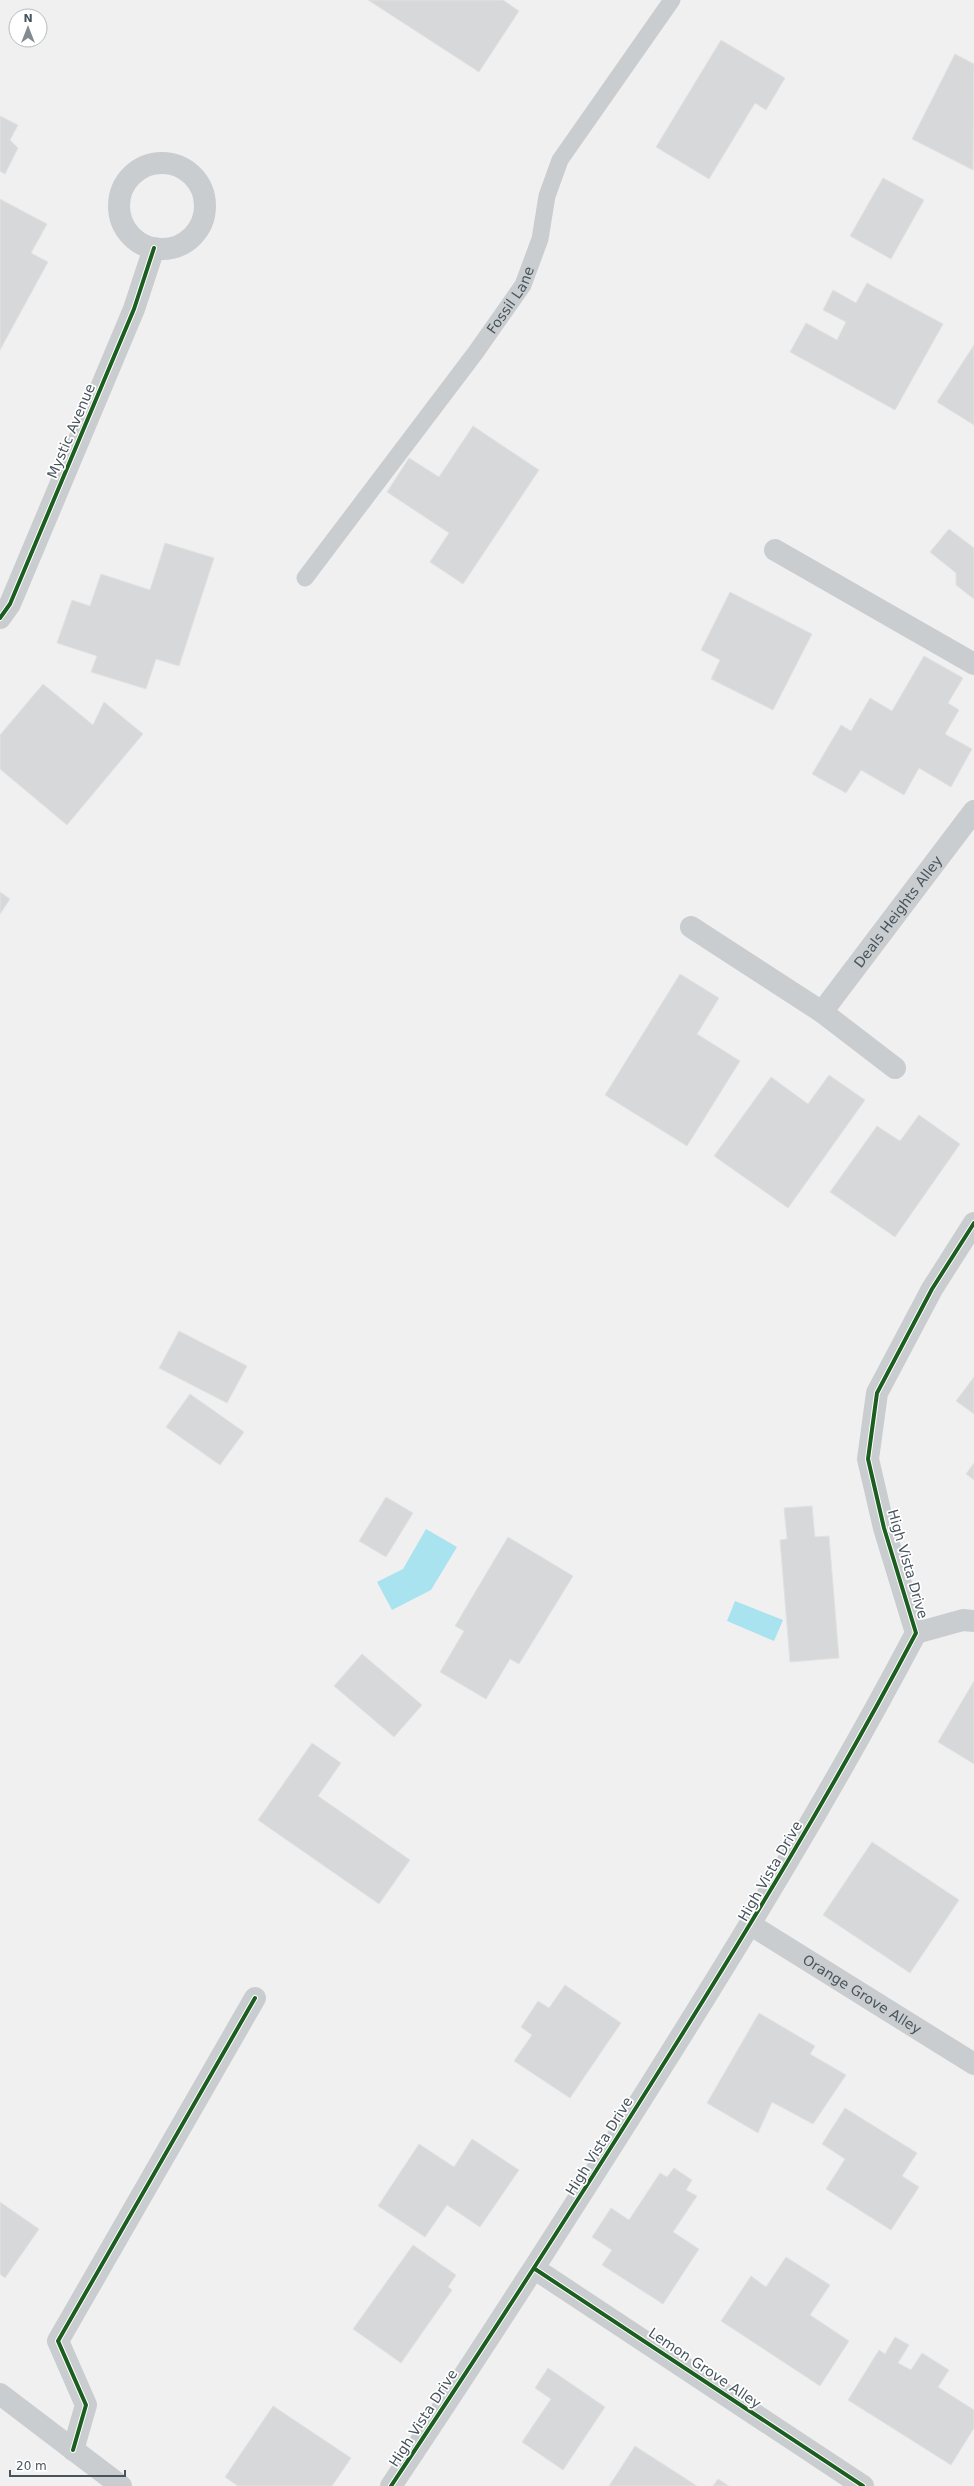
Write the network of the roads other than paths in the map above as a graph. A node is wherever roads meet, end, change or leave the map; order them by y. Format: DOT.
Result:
graph roads {
  1 [pos="672,0"];
  2 [pos="154,248"];
  3 [pos="775,550"];
  4 [pos="305,578"];
  5 [pos="0,618"];
  6 [pos="974,664"];
  7 [pos="974,811"];
  8 [pos="691,927"];
  9 [pos="822,1012"];
  10 [pos="895,1068"];
  11 [pos="974,1223"];
  12 [pos="974,1621"];
  13 [pos="916,1632"];
  14 [pos="751,1925"];
  15 [pos="255,1998"];
  16 [pos="974,2064"];
  17 [pos="535,2269"];
  18 [pos="0,2394"];
  19 [pos="73,2450"];
  20 [pos="121,2486"];
  21 [pos="391,2486"];
  22 [pos="863,2486"];
  1 -- 4 [label="lane, Fossil Lane"];
  2 -- 5 [label="street, Mystic Avenue"];
  3 -- 6 [label="street"];
  7 -- 9 [label="street, Deals Heights Alley"];
  8 -- 9 [label="street"];
  9 -- 10 [label="street"];
  11 -- 13 [label="street, High Vista Drive"];
  12 -- 13 [label="street"];
  13 -- 14 [label="street, High Vista Drive"];
  14 -- 16 [label="street, Orange Grove Alley"];
  14 -- 17 [label="street, High Vista Drive"];
  15 -- 19 [label="street"];
  17 -- 21 [label="street, High Vista Drive"];
  17 -- 22 [label="street, Lemon Grove Alley"];
  18 -- 19 [label="street"];
  19 -- 20 [label="street"];
}
